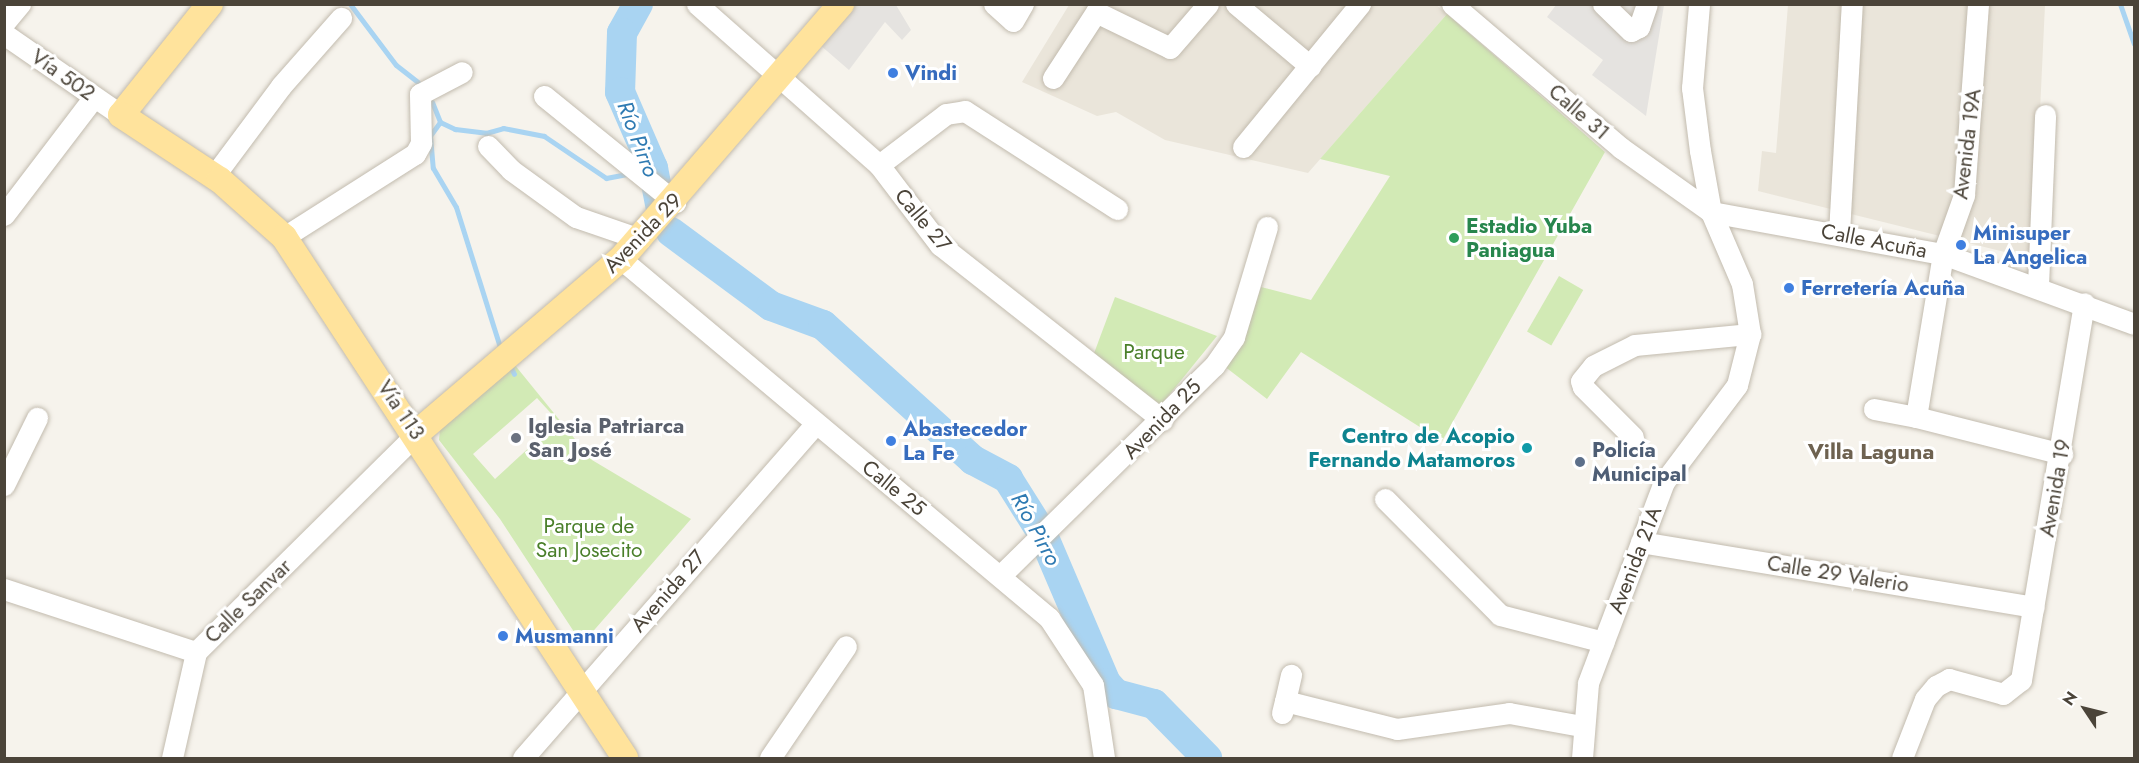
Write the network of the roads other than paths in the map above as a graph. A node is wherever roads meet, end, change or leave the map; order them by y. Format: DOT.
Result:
graph roads {
  1 [pos="20,4"];
  2 [pos="210,4"];
  3 [pos="697,4"];
  4 [pos="841,4"];
  5 [pos="994,4"];
  6 [pos="1023,4"];
  7 [pos="1208,4"];
  8 [pos="1236,4"];
  9 [pos="1360,4"];
  10 [pos="1452,4"];
  11 [pos="1603,4"];
  12 [pos="1647,4"];
  13 [pos="1699,4"];
  14 [pos="1852,4"];
  15 [pos="1978,4"];
  16 [pos="341,18"];
  17 [pos="6,35"];
  18 [pos="1310,66"];
  19 [pos="462,72"];
  20 [pos="782,76"];
  21 [pos="1053,78"];
  22 [pos="544,96"];
  23 [pos="94,97"];
  24 [pos="121,115"];
  25 [pos="2045,115"];
  26 [pos="488,146"];
  27 [pos="1243,147"];
  28 [pos="879,165"];
  29 [pos="214,176"];
  30 [pos="675,202"];
  31 [pos="1117,209"];
  32 [pos="1711,212"];
  33 [pos="4,215"];
  34 [pos="1267,227"];
  35 [pos="1839,233"];
  36 [pos="284,237"];
  37 [pos="640,239"];
  38 [pos="1943,254"];
  39 [pos="621,259"];
  40 [pos="2037,285"];
  41 [pos="2084,303"];
  42 [pos="2134,324"];
  43 [pos="1749,334"];
  44 [pos="1874,410"];
  45 [pos="1916,417"];
  46 [pos="37,418"];
  47 [pos="1162,420"];
  48 [pos="815,424"];
  49 [pos="417,434"];
  50 [pos="1633,436"];
  51 [pos="2062,454"];
  52 [pos="4,485"];
  53 [pos="1385,499"];
  54 [pos="1641,542"];
  55 [pos="1001,575"];
  56 [pos="4,589"];
  57 [pos="2034,607"];
  58 [pos="1604,642"];
  59 [pos="846,646"];
  60 [pos="196,652"];
  61 [pos="1291,675"];
  62 [pos="580,691"];
  63 [pos="1581,726"];
  64 [pos="172,759"];
  65 [pos="523,759"];
  66 [pos="625,759"];
  67 [pos="771,759"];
  68 [pos="1104,759"];
  69 [pos="1582,759"];
  70 [pos="1902,759"];
  1 -- 17 [label="street"];
  2 -- 24 [label="main road"];
  3 -- 20 [label="street, Calle 27"];
  4 -- 20 [label="main road, Avenida 29"];
  5 -- 6 [label="street"];
  7 -- 21 [label="street"];
  8 -- 18 [label="street"];
  9 -- 18 [label="street"];
  10 -- 32 [label="street, Calle 31"];
  11 -- 12 [label="street"];
  13 -- 32 [label="street, Avenida 21A"];
  14 -- 35 [label="street"];
  15 -- 38 [label="street, Avenida 19A"];
  16 -- 29 [label="street"];
  17 -- 23 [label="street, Vía 502"];
  18 -- 27 [label="street"];
  19 -- 36 [label="street"];
  20 -- 28 [label="street, Calle 27"];
  20 -- 30 [label="main road, Avenida 29"];
  22 -- 30 [label="street"];
  23 -- 24 [label="street, Vía 502"];
  23 -- 33 [label="street"];
  24 -- 29 [label="main road, Vía 113"];
  25 -- 40 [label="street"];
  26 -- 37 [label="street"];
  28 -- 31 [label="street"];
  28 -- 47 [label="street, Calle 27"];
  29 -- 36 [label="main road, Vía 113"];
  30 -- 37 [label="main road, Avenida 29"];
  32 -- 35 [label="street, Calle Acuña"];
  32 -- 43 [label="street, Avenida 21A"];
  34 -- 47 [label="street, Avenida 25"];
  35 -- 38 [label="street, Calle Acuña"];
  36 -- 49 [label="main road, Vía 113"];
  37 -- 39 [label="main road, Avenida 29"];
  38 -- 40 [label="street, Calle Acuña"];
  38 -- 45 [label="street, Avenida 19A"];
  39 -- 48 [label="street, Calle 25"];
  39 -- 49 [label="main road, Avenida 29"];
  40 -- 41 [label="street, Calle Acuña"];
  41 -- 42 [label="street, Calle Acuña"];
  41 -- 51 [label="street, Avenida 19"];
  43 -- 50 [label="street"];
  43 -- 54 [label="street, Avenida 21A"];
  44 -- 45 [label="street"];
  45 -- 51 [label="street"];
  46 -- 52 [label="street"];
  47 -- 55 [label="street, Avenida 25"];
  48 -- 55 [label="street, Calle 25"];
  48 -- 62 [label="street, Avenida 27"];
  49 -- 60 [label="street, Calle Sanvar"];
  49 -- 62 [label="main road, Vía 113"];
  51 -- 57 [label="street, Avenida 19"];
  53 -- 58 [label="street"];
  54 -- 57 [label="street, Calle 29 Valerio"];
  54 -- 58 [label="street, Avenida 21A"];
  55 -- 68 [label="street, Calle 25"];
  56 -- 60 [label="street, Calle Sanvar"];
  57 -- 70 [label="street, Avenida 19"];
  58 -- 63 [label="street, Avenida 21A"];
  59 -- 67 [label="street"];
  60 -- 64 [label="street"];
  61 -- 63 [label="street"];
  62 -- 65 [label="street, Avenida 27"];
  62 -- 66 [label="main road, Vía 113"];
  63 -- 69 [label="street, Avenida 21A"];
}
